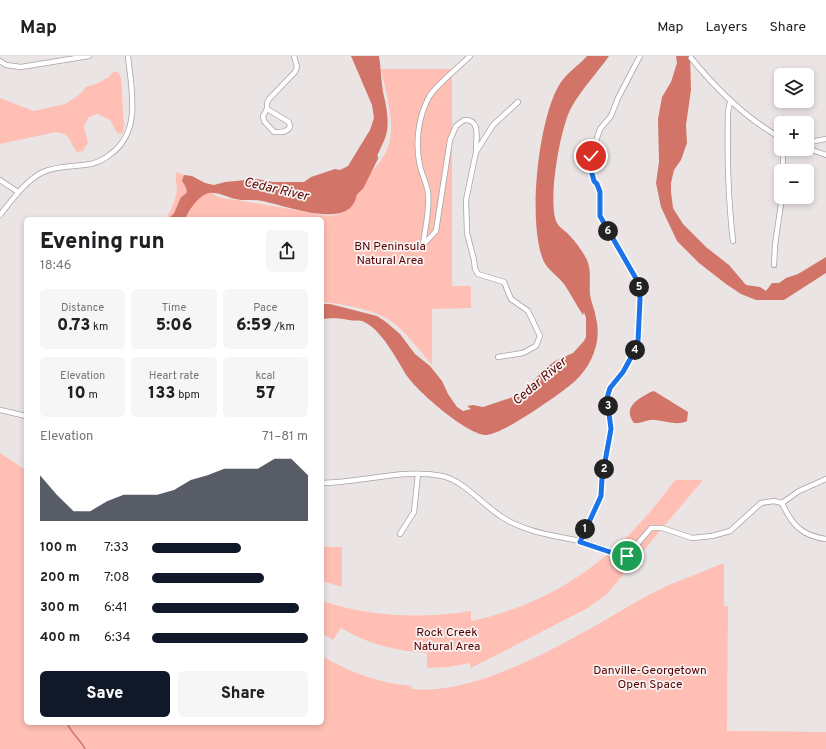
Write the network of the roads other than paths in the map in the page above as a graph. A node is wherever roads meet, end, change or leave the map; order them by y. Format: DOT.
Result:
graph roads {
  1 [pos="89,56"];
  2 [pos="128,56"];
  3 [pos="294,56"];
  4 [pos="470,56"];
  5 [pos="640,56"];
  6 [pos="691,58"];
  7 [pos="0,61"];
  8 [pos="518,102"];
  9 [pos="730,102"];
  10 [pos="268,108"];
  11 [pos="774,134"];
  12 [pos="826,140"];
  13 [pos="814,141"];
  14 [pos="814,151"];
  15 [pos="476,152"];
  16 [pos="826,155"];
  17 [pos="0,180"];
  18 [pos="18,192"];
  19 [pos="781,204"];
  20 [pos="0,215"];
  21 [pos="733,241"];
  22 [pos="774,265"];
  23 [pos="498,357"];
  24 [pos="0,410"];
  25 [pos="24,416"];
  26 [pos="418,474"];
  27 [pos="826,479"];
  28 [pos="324,483"];
  29 [pos="782,503"];
  30 [pos="400,534"];
  31 [pos="826,539"];
  32 [pos="580,542"];
  1 -- 7 [label="street"];
  2 -- 18 [label="street"];
  3 -- 10 [label="street"];
  4 -- 15 [label="street"];
  5 -- 32 [label="street"];
  6 -- 9 [label="street"];
  8 -- 15 [label="street"];
  9 -- 11 [label="street"];
  9 -- 21 [label="street"];
  10 -- 10 [label="street"];
  12 -- 13 [label="street"];
  14 -- 16 [label="street"];
  15 -- 23 [label="street"];
  17 -- 18 [label="street"];
  18 -- 20 [label="street"];
  19 -- 22 [label="street"];
  24 -- 25 [label="street"];
  26 -- 28 [label="street"];
  26 -- 30 [label="street"];
  26 -- 32 [label="street"];
  27 -- 29 [label="street"];
  29 -- 31 [label="street"];
  29 -- 32 [label="street"];
}
